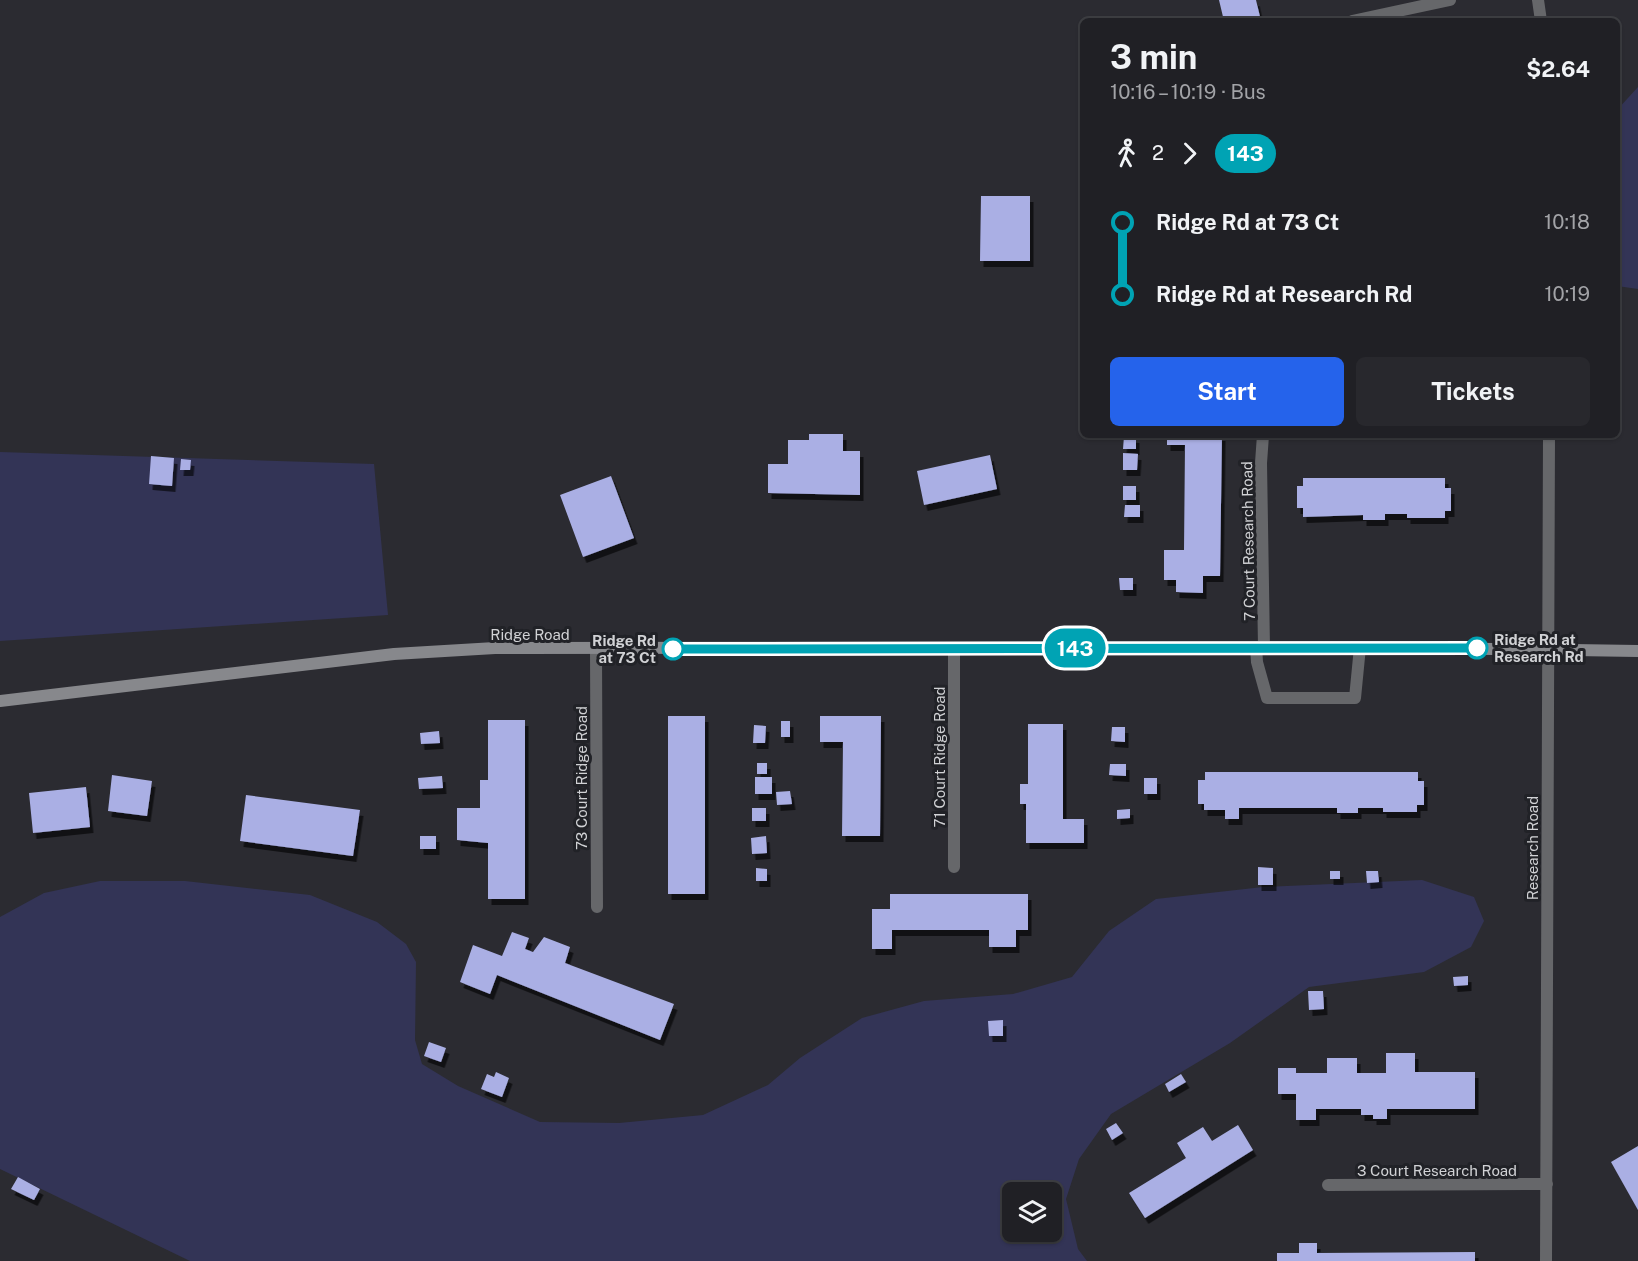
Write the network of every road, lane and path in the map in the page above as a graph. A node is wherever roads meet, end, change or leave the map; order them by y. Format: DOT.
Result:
graph roads {
  1 [pos="1450,0"];
  2 [pos="1538,0"];
  3 [pos="1366,18"];
  4 [pos="1541,18"];
  5 [pos="1263,438"];
  6 [pos="1549,438"];
  7 [pos="1260,647"];
  8 [pos="1360,647"];
  9 [pos="954,648"];
  10 [pos="1547,648"];
  11 [pos="596,649"];
  12 [pos="1638,651"];
  13 [pos="0,701"];
  14 [pos="954,867"];
  15 [pos="597,907"];
  16 [pos="1546,1184"];
  17 [pos="1328,1185"];
  18 [pos="1546,1261"];
  1 -- 3 [label="street"];
  2 -- 4 [label="street"];
  5 -- 7 [label="street, 7 Court Research Road"];
  6 -- 10 [label="street, Research Road"];
  7 -- 8 [label="street, Ridge Road"];
  7 -- 8 [label="street, 7 Court Research Road"];
  7 -- 9 [label="street, Ridge Road"];
  8 -- 10 [label="street, Ridge Road"];
  9 -- 11 [label="street, Ridge Road"];
  9 -- 14 [label="street, 71 Court Ridge Road"];
  10 -- 12 [label="street, Ridge Road"];
  10 -- 16 [label="street, Research Road"];
  11 -- 13 [label="street, Ridge Road"];
  11 -- 15 [label="street, 73 Court Ridge Road"];
  16 -- 17 [label="street, 3 Court Research Road"];
  16 -- 18 [label="street, Research Road"];
}
